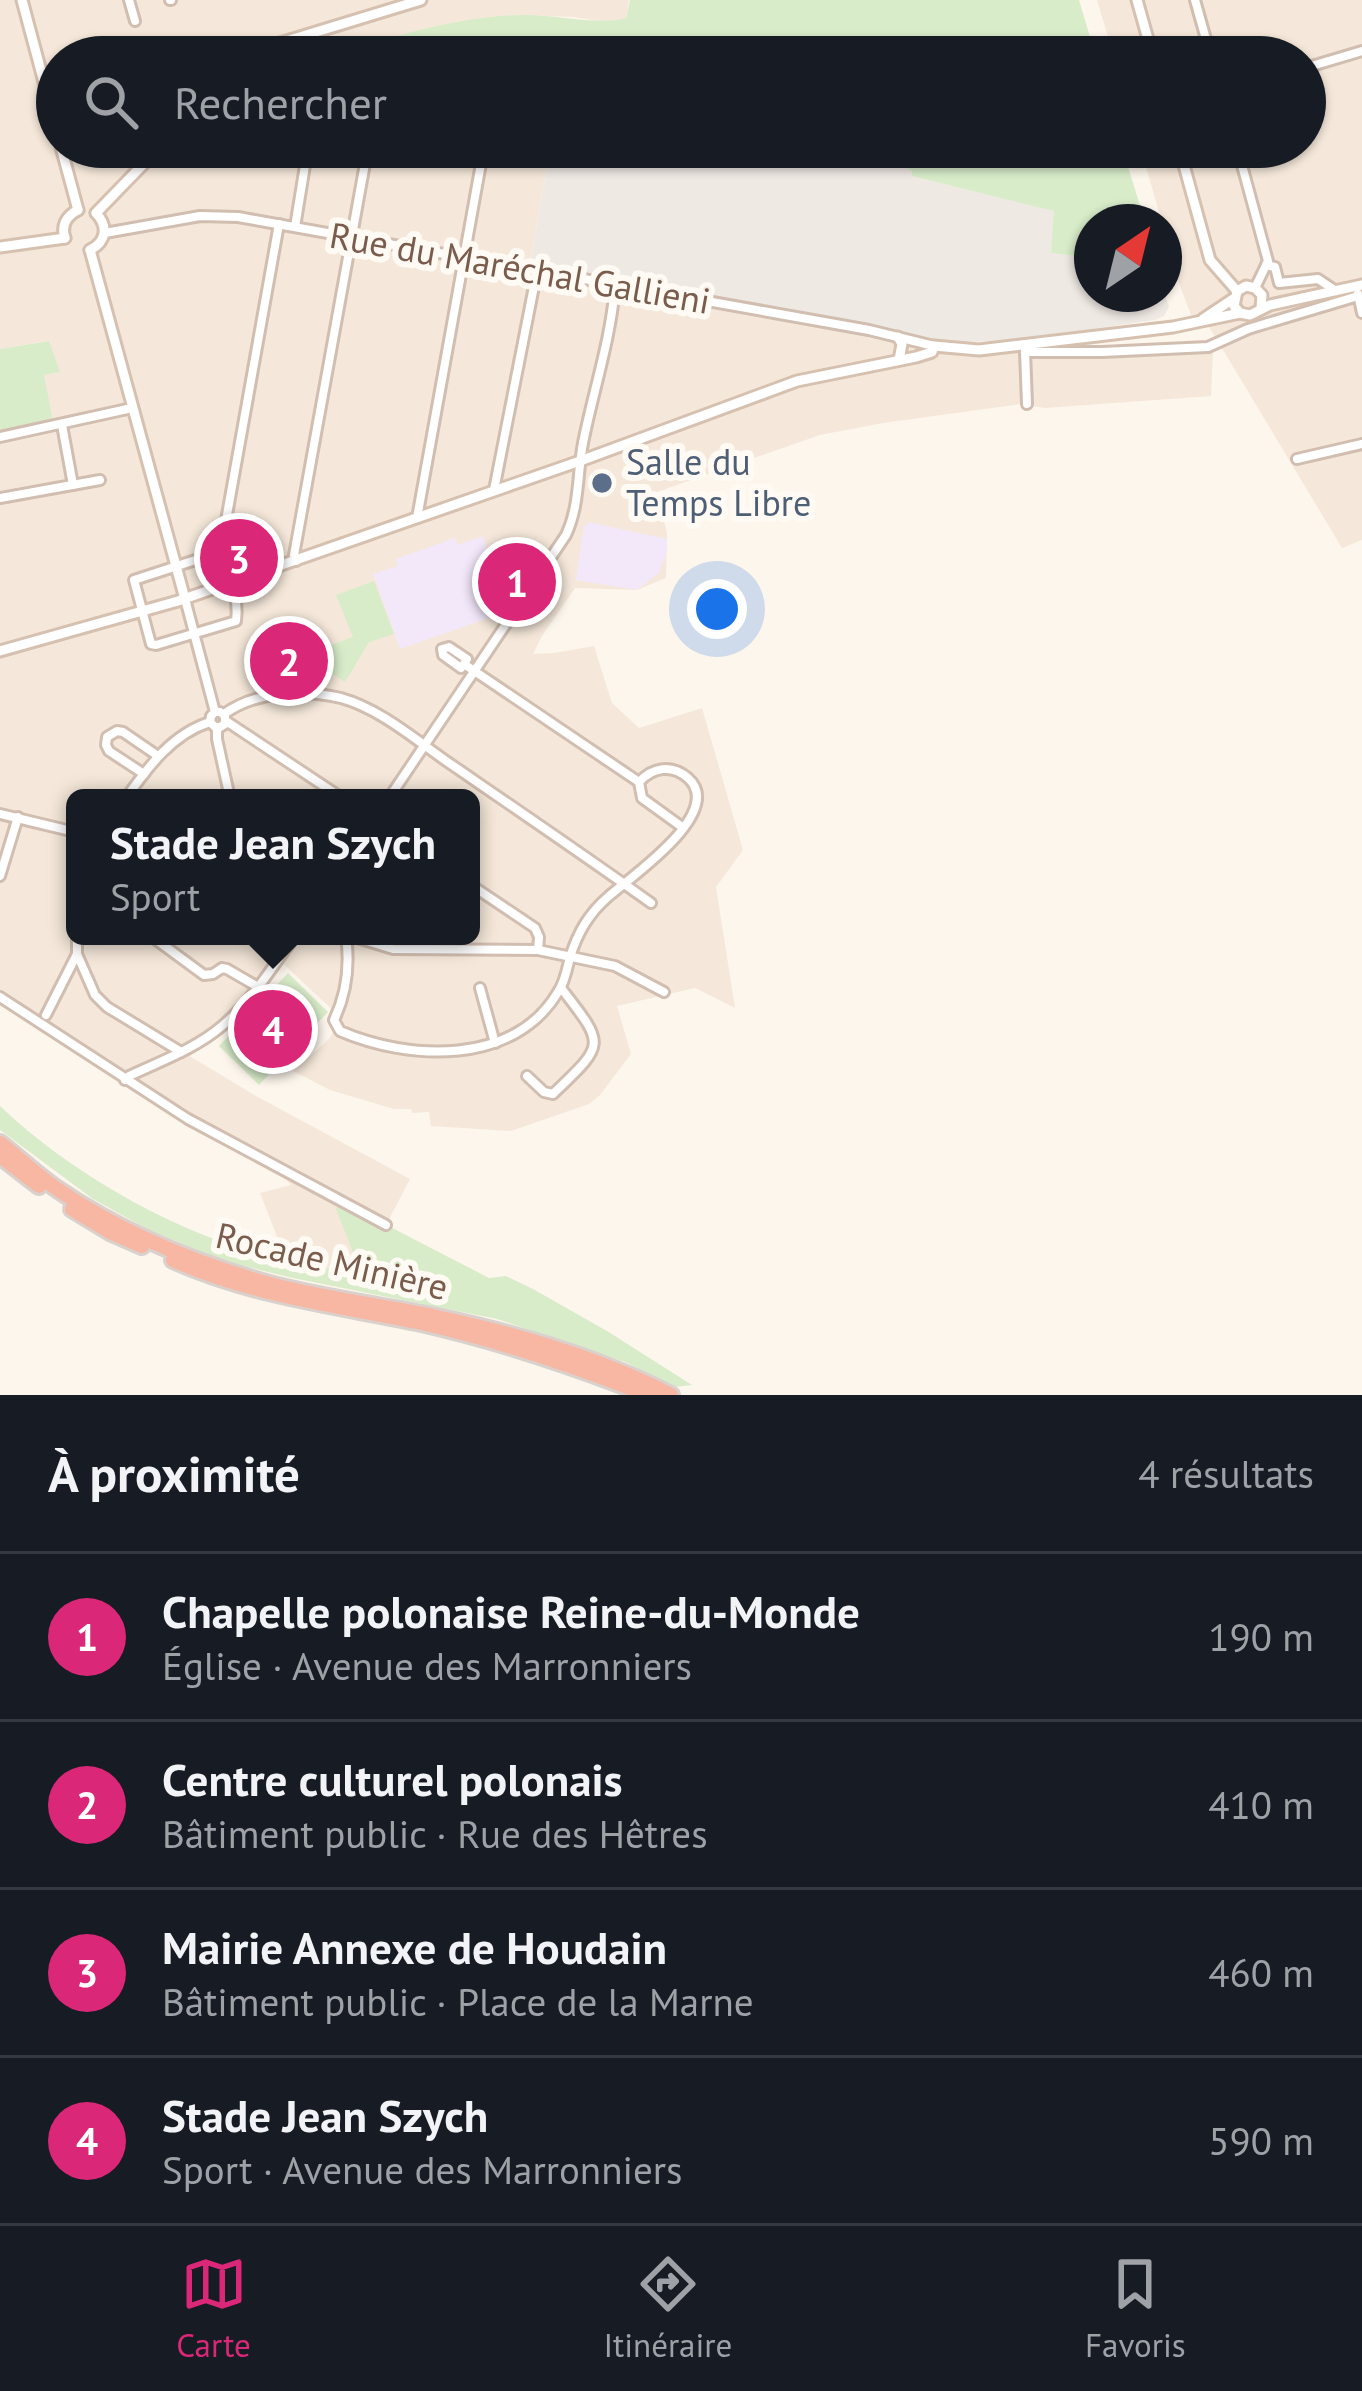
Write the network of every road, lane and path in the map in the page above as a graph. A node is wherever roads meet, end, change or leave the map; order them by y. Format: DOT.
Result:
graph roads {
  1 [pos="22,0"];
  2 [pos="129,0"];
  3 [pos="1137,0"];
  4 [pos="1195,0"];
  5 [pos="416,1"];
  6 [pos="135,21"];
  7 [pos="302,36"];
  8 [pos="1147,36"];
  9 [pos="1205,36"];
  10 [pos="1362,51"];
  11 [pos="36,52"];
  12 [pos="1326,62"];
  13 [pos="67,168"];
  14 [pos="140,168"];
  15 [pos="305,168"];
  16 [pos="364,168"];
  17 [pos="480,168"];
  18 [pos="1185,168"];
  19 [pos="1243,168"];
  20 [pos="79,210"];
  21 [pos="96,213"];
  22 [pos="279,224"];
  23 [pos="295,227"];
  24 [pos="105,233"];
  25 [pos="65,238"];
  26 [pos="352,238"];
  27 [pos="0,247"];
  28 [pos="81,250"];
  29 [pos="465,258"];
  30 [pos="1266,265"];
  31 [pos="537,271"];
  32 [pos="615,286"];
  33 [pos="1359,289"];
  34 [pos="1259,291"];
  35 [pos="1336,292"];
  36 [pos="1235,295"];
  37 [pos="1311,296"];
  38 [pos="1240,313"];
  39 [pos="1362,313"];
  40 [pos="1259,316"];
  41 [pos="1198,322"];
  42 [pos="898,337"];
  43 [pos="934,346"];
  44 [pos="1025,348"];
  45 [pos="899,360"];
  46 [pos="1028,404"];
  47 [pos="132,408"];
  48 [pos="62,425"];
  49 [pos="0,437"];
  50 [pos="1362,444"];
  51 [pos="1297,459"];
  52 [pos="580,461"];
  53 [pos="100,480"];
  54 [pos="73,484"];
  55 [pos="494,490"];
  56 [pos="0,498"];
  57 [pos="417,518"];
  58 [pos="220,554"];
  59 [pos="296,561"];
  60 [pos="176,565"];
  61 [pos="230,584"];
  62 [pos="185,599"];
  63 [pos="142,613"];
  64 [pos="194,633"];
  65 [pos="0,651"];
  66 [pos="464,664"];
  67 [pos="476,671"];
  68 [pos="219,719"];
  69 [pos="424,746"];
  70 [pos="158,756"];
  71 [pos="144,774"];
  72 [pos="639,782"];
  73 [pos="133,789"];
  74 [pos="228,789"];
  75 [pos="328,789"];
  76 [pos="395,789"];
  77 [pos="0,814"];
  78 [pos="18,817"];
  79 [pos="682,827"];
  80 [pos="66,830"];
  81 [pos="0,876"];
  82 [pos="623,883"];
  83 [pos="480,891"];
  84 [pos="652,903"];
  85 [pos="77,945"];
  86 [pos="163,945"];
  87 [pos="288,945"];
  88 [pos="348,945"];
  89 [pos="377,945"];
  90 [pos="538,950"];
  91 [pos="77,954"];
  92 [pos="570,957"];
  93 [pos="258,987"];
  94 [pos="480,988"];
  95 [pos="561,988"];
  96 [pos="664,992"];
  97 [pos="0,997"];
  98 [pos="46,1015"];
  99 [pos="495,1043"];
  100 [pos="182,1052"];
  101 [pos="527,1076"];
  102 [pos="125,1080"];
  103 [pos="0,1143"];
  104 [pos="0,1156"];
  105 [pos="386,1225"];
  106 [pos="648,1395"];
  107 [pos="671,1395"];
  1 -- 11 [label="street"];
  2 -- 6 [label="street"];
  3 -- 8 [label="street"];
  4 -- 9 [label="street"];
  5 -- 7 [label="street"];
  10 -- 12 [label="street"];
  13 -- 20 [label="street"];
  14 -- 21 [label="street"];
  15 -- 23 [label="street"];
  16 -- 26 [label="street"];
  17 -- 29 [label="street"];
  18 -- 36 [label="street"];
  19 -- 30 [label="street"];
  20 -- 21 [label="street"];
  20 -- 25 [label="street"];
  21 -- 24 [label="street"];
  22 -- 23 [label="street, Rue du Maréchal Gallieni"];
  22 -- 24 [label="street, Rue du Maréchal Gallieni"];
  22 -- 58 [label="street"];
  23 -- 26 [label="street, Rue du Maréchal Gallieni"];
  24 -- 28 [label="street"];
  25 -- 27 [label="street"];
  25 -- 28 [label="street"];
  26 -- 29 [label="street, Rue du Maréchal Gallieni"];
  26 -- 59 [label="street"];
  28 -- 47 [label="street"];
  29 -- 31 [label="street, Rue du Maréchal Gallieni"];
  29 -- 57 [label="street"];
  30 -- 34 [label="street"];
  30 -- 35 [label="street"];
  31 -- 32 [label="street, Rue du Maréchal Gallieni"];
  31 -- 55 [label="street"];
  32 -- 42 [label="street, Rue du Maréchal Gallieni"];
  32 -- 52 [label="street"];
  33 -- 35 [label="street"];
  33 -- 39 [label="street"];
  33 -- 40 [label="street"];
  34 -- 36 [label="street"];
  34 -- 37 [label="street"];
  34 -- 40 [label="street"];
  35 -- 37 [label="street"];
  36 -- 38 [label="street"];
  36 -- 41 [label="street"];
  37 -- 40 [label="street"];
  38 -- 40 [label="street"];
  38 -- 41 [label="street"];
  40 -- 44 [label="street"];
  41 -- 44 [label="street"];
  42 -- 43 [label="street, Rue du Maréchal Gallieni"];
  42 -- 45 [label="street"];
  43 -- 44 [label="street"];
  43 -- 45 [label="street"];
  44 -- 46 [label="street"];
  45 -- 52 [label="street"];
  47 -- 48 [label="street"];
  47 -- 60 [label="street"];
  48 -- 49 [label="street"];
  48 -- 54 [label="street"];
  50 -- 51 [label="street"];
  52 -- 55 [label="street"];
  52 -- 67 [label="street"];
  53 -- 54 [label="street"];
  54 -- 56 [label="street"];
  55 -- 57 [label="street"];
  57 -- 59 [label="street"];
  58 -- 60 [label="street"];
  58 -- 61 [label="street"];
  59 -- 61 [label="street"];
  60 -- 62 [label="street"];
  60 -- 63 [label="street"];
  61 -- 62 [label="street"];
  61 -- 64 [label="street"];
  62 -- 63 [label="street"];
  62 -- 64 [label="street"];
  63 -- 64 [label="street"];
  63 -- 65 [label="street"];
  64 -- 68 [label="street"];
  66 -- 67 [label="street"];
  67 -- 69 [label="street"];
  67 -- 72 [label="street"];
  68 -- 69 [label="street"];
  68 -- 70 [label="street"];
  68 -- 74 [label="street"];
  68 -- 75 [label="street"];
  69 -- 76 [label="street"];
  69 -- 82 [label="street"];
  70 -- 71 [label="street"];
  70 -- 71 [label="street"];
  71 -- 73 [label="street"];
  72 -- 79 [label="street"];
  72 -- 79 [label="street"];
  77 -- 78 [label="street"];
  78 -- 80 [label="street"];
  78 -- 81 [label="street"];
  79 -- 82 [label="street"];
  82 -- 84 [label="street"];
  82 -- 92 [label="street"];
  83 -- 90 [label="street"];
  85 -- 91 [label="street"];
  86 -- 93 [label="street"];
  87 -- 93 [label="street"];
  88 -- 99 [label="street"];
  89 -- 90 [label="street"];
  90 -- 92 [label="street"];
  91 -- 98 [label="street"];
  91 -- 100 [label="street"];
  92 -- 95 [label="street"];
  92 -- 96 [label="street"];
  93 -- 100 [label="street"];
  94 -- 99 [label="street"];
  95 -- 99 [label="street"];
  95 -- 101 [label="street"];
  97 -- 102 [label="street"];
  100 -- 102 [label="street"];
  102 -- 105 [label="street"];
  103 -- 107 [label="highway, Rocade Minière"];
  104 -- 106 [label="highway, Rocade Minière"];
}
